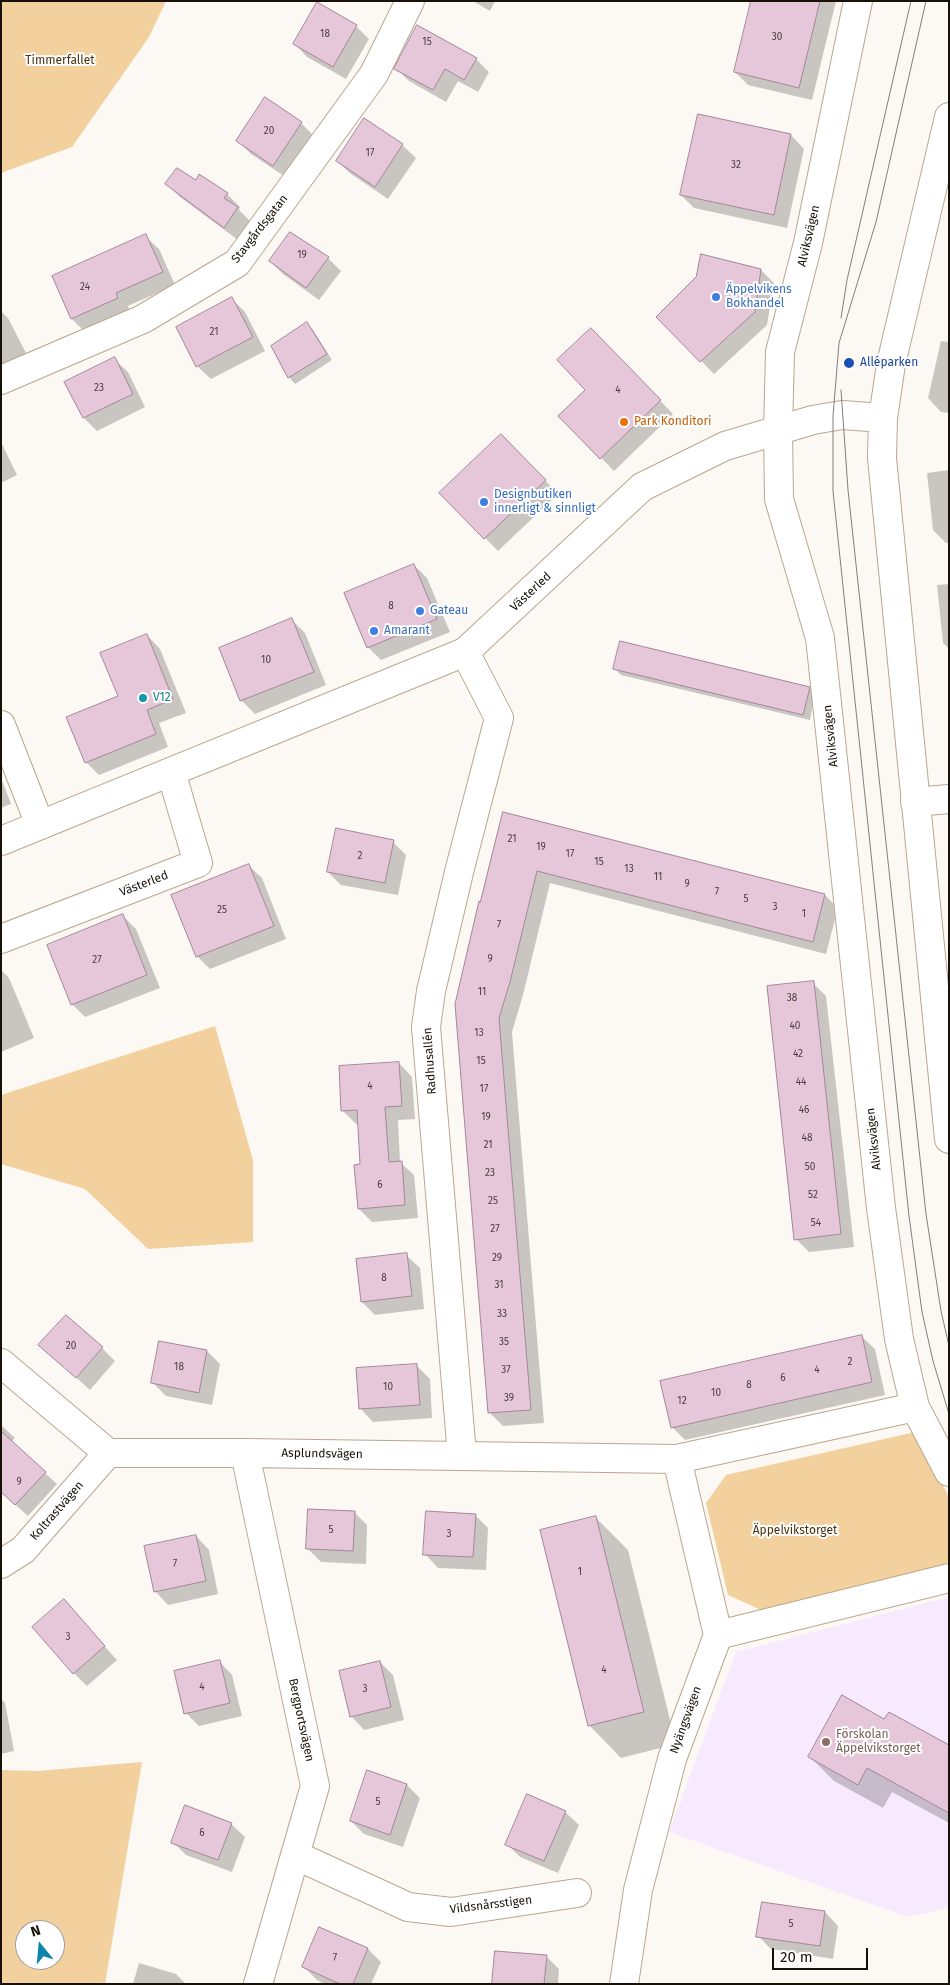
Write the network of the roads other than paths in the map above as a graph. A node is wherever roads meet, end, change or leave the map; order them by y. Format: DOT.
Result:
graph roads {
  1 [pos="410,1"];
  2 [pos="858,1"];
  3 [pos="949,118"];
  4 [pos="1,380"];
  5 [pos="883,418"];
  6 [pos="778,431"];
  7 [pos="466,652"];
  8 [pos="1,726"];
  9 [pos="170,772"];
  10 [pos="949,799"];
  11 [pos="915,802"];
  12 [pos="40,825"];
  13 [pos="1,841"];
  14 [pos="1,939"];
  15 [pos="949,1139"];
  16 [pos="1,1363"];
  17 [pos="915,1407"];
  18 [pos="108,1453"];
  19 [pos="246,1453"];
  20 [pos="462,1456"];
  21 [pos="677,1459"];
  22 [pos="949,1472"];
  23 [pos="1,1564"];
  24 [pos="949,1578"];
  25 [pos="718,1635"];
  26 [pos="295,1855"];
  27 [pos="577,1893"];
  28 [pos="258,1984"];
  29 [pos="624,1984"];
  1 -- 4 [label="street, Stavgårdsgatan"];
  2 -- 6 [label="street, Alviksvägen"];
  3 -- 5 [label="street"];
  5 -- 6 [label="street, Västerled"];
  5 -- 11 [label="street"];
  6 -- 7 [label="street, Västerled"];
  6 -- 17 [label="street, Alviksvägen"];
  7 -- 9 [label="street, Västerled"];
  7 -- 20 [label="street, Radhusallén"];
  8 -- 12 [label="street"];
  9 -- 12 [label="street, Västerled"];
  9 -- 14 [label="street, Västerled"];
  10 -- 11 [label="street"];
  11 -- 15 [label="street"];
  12 -- 13 [label="street, Västerled"];
  16 -- 18 [label="street"];
  17 -- 21 [label="street"];
  17 -- 22 [label="street, Alviksvägen"];
  18 -- 19 [label="street, Asplundsvägen"];
  18 -- 23 [label="street, Koltrastvägen"];
  19 -- 20 [label="street, Asplundsvägen"];
  19 -- 26 [label="street, Bergportsvägen"];
  20 -- 21 [label="street, Asplundsvägen"];
  21 -- 25 [label="street"];
  24 -- 25 [label="street"];
  25 -- 29 [label="street, Nyängsvägen"];
  26 -- 27 [label="street, Vildsnårsstigen"];
  26 -- 28 [label="street, Bergportsvägen"];
}
